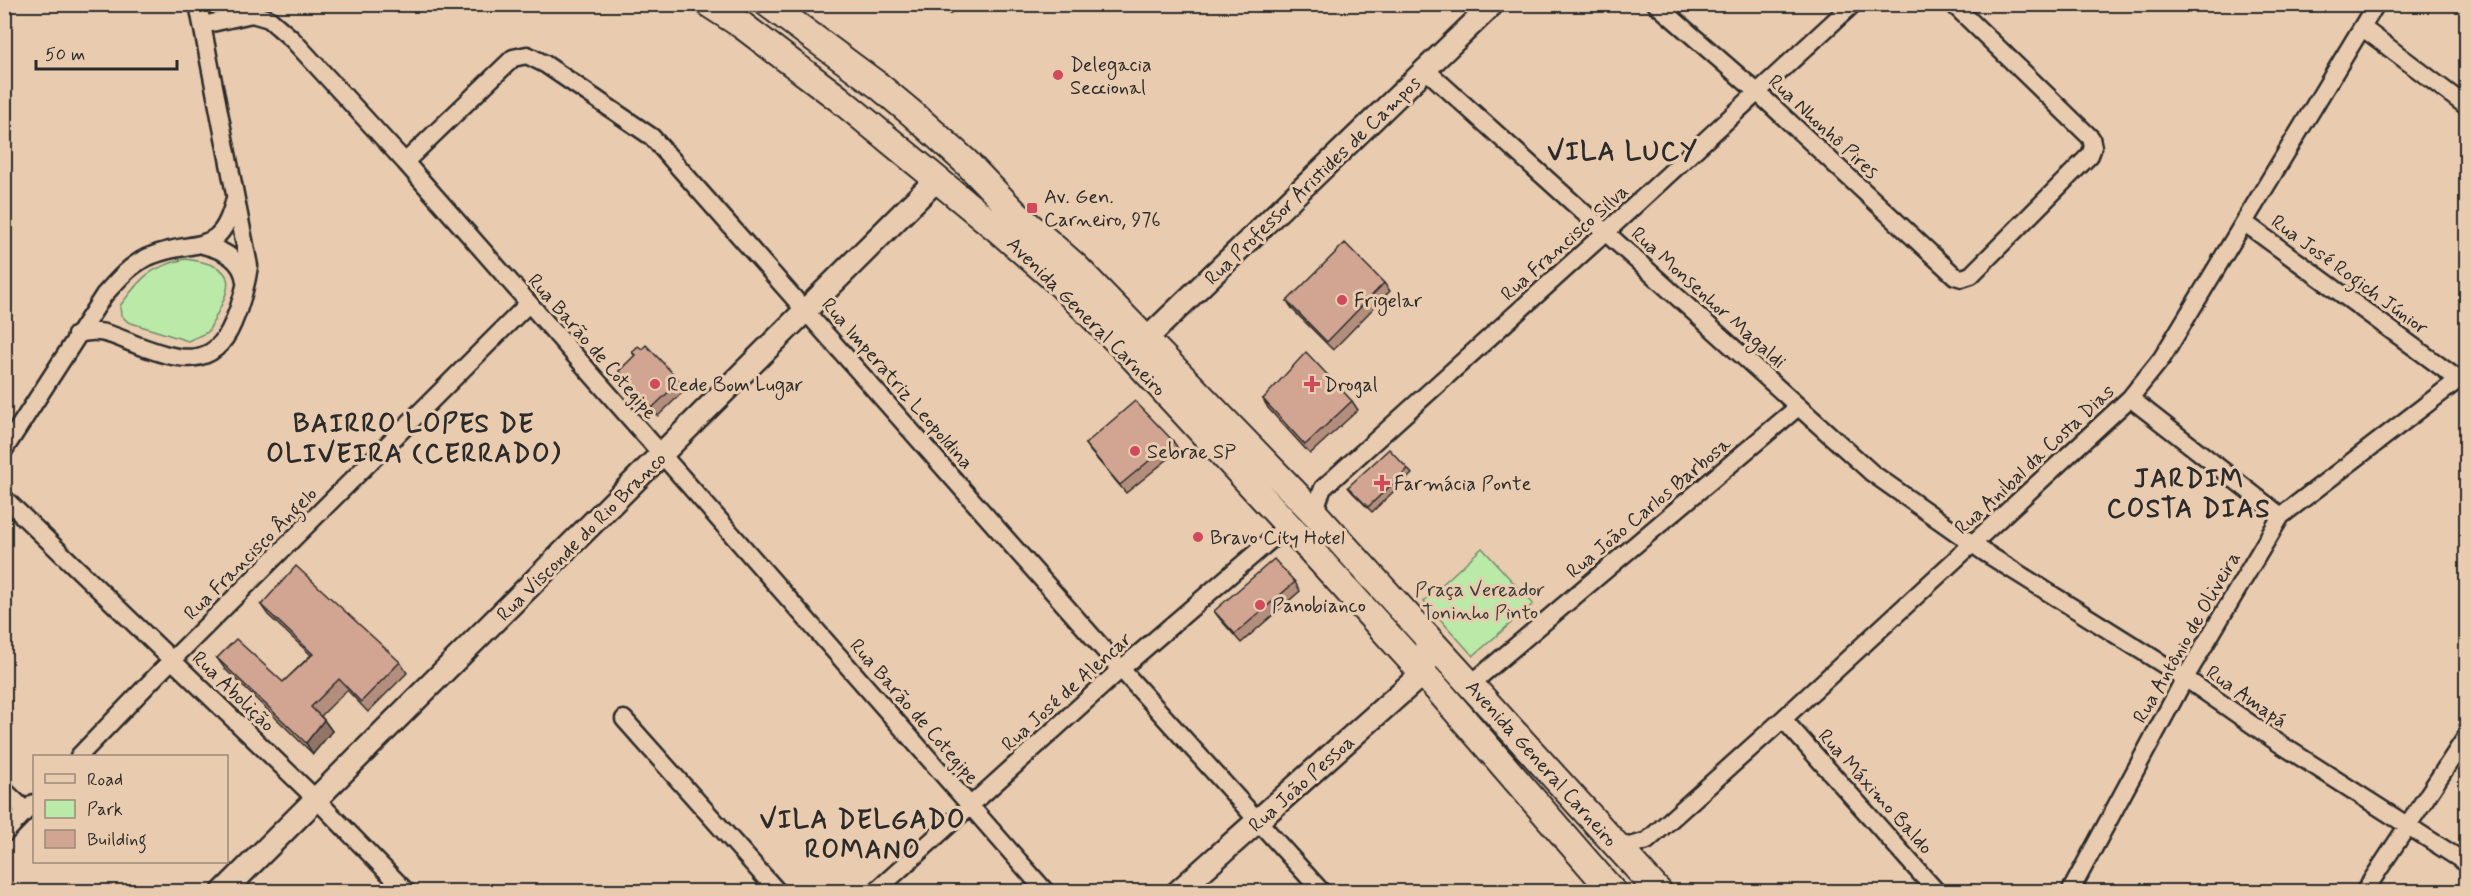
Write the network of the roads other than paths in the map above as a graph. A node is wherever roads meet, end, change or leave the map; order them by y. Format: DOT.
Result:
graph roads {
  1 [pos="198,4"];
  2 [pos="709,4"];
  3 [pos="768,4"];
  4 [pos="1493,4"];
  5 [pos="1656,4"];
  6 [pos="1853,4"];
  7 [pos="1953,4"];
  8 [pos="2376,4"];
  9 [pos="202,25"];
  10 [pos="2363,28"];
  11 [pos="1426,70"];
  12 [pos="1758,92"];
  13 [pos="2466,106"];
  14 [pos="405,162"];
  15 [pos="937,179"];
  16 [pos="236,194"];
  17 [pos="2245,223"];
  18 [pos="1606,232"];
  19 [pos="203,245"];
  20 [pos="246,289"];
  21 [pos="104,295"];
  22 [pos="528,304"];
  23 [pos="806,310"];
  24 [pos="108,333"];
  25 [pos="76,335"];
  26 [pos="1139,347"];
  27 [pos="2463,377"];
  28 [pos="2130,398"];
  29 [pos="1798,408"];
  30 [pos="4,450"];
  31 [pos="662,455"];
  32 [pos="4,498"];
  33 [pos="1317,516"];
  34 [pos="2281,516"];
  35 [pos="1288,525"];
  36 [pos="1973,545"];
  37 [pos="1426,635"];
  38 [pos="172,660"];
  39 [pos="1121,669"];
  40 [pos="1423,673"];
  41 [pos="2185,678"];
  42 [pos="1471,684"];
  43 [pos="624,719"];
  44 [pos="1783,719"];
  45 [pos="2466,737"];
  46 [pos="80,755"];
  47 [pos="4,790"];
  48 [pos="316,800"];
  49 [pos="970,805"];
  50 [pos="30,807"];
  51 [pos="1258,821"];
  52 [pos="2407,825"];
  53 [pos="4,834"];
  54 [pos="1616,844"];
  55 [pos="2466,863"];
  56 [pos="223,891"];
  57 [pos="407,891"];
  58 [pos="778,891"];
  59 [pos="874,891"];
  60 [pos="1046,891"];
  61 [pos="1178,891"];
  62 [pos="1322,891"];
  63 [pos="1613,891"];
  64 [pos="1659,891"];
  65 [pos="1937,891"];
  66 [pos="2070,891"];
  67 [pos="2364,891"];
  1 -- 9 [label="street"];
  2 -- 15 [label="main road, Avenida General Carneiro"];
  3 -- 26 [label="main road, Avenida General Carneiro"];
  4 -- 11 [label="street, Rua Professor Aristides de Campos"];
  5 -- 12 [label="street, Rua Nhonhô Pires"];
  6 -- 12 [label="street, Rua Francisco Silva"];
  7 -- 12 [label="street, Rua Nhonhô Pires"];
  8 -- 10 [label="street, Rua Anibal da Costa Dias"];
  9 -- 14 [label="street, Rua Barão de Cotegipe"];
  9 -- 16 [label="street"];
  10 -- 13 [label="street"];
  10 -- 17 [label="street, Rua Anibal da Costa Dias"];
  11 -- 18 [label="street, Rua Monsenhor Magaldi"];
  11 -- 26 [label="street, Rua Professor Aristides de Campos"];
  12 -- 18 [label="street, Rua Francisco Silva"];
  14 -- 22 [label="street, Rua Barão de Cotegipe"];
  14 -- 23 [label="street, Rua Imperatriz Leopoldina"];
  15 -- 23 [label="main road, Rua Visconde do Rio Branco"];
  15 -- 26 [label="main road, Avenida General Carneiro"];
  16 -- 19 [label="street"];
  16 -- 20 [label="street"];
  17 -- 27 [label="street, Rua José Rogich Júnior"];
  17 -- 28 [label="street, Rua Anibal da Costa Dias"];
  18 -- 29 [label="street, Rua Monsenhor Magaldi"];
  18 -- 33 [label="street, Rua Francisco Silva"];
  19 -- 20 [label="street"];
  19 -- 21 [label="street"];
  20 -- 24 [label="street"];
  21 -- 24 [label="street"];
  21 -- 25 [label="street"];
  22 -- 31 [label="street, Rua Barão de Cotegipe"];
  22 -- 38 [label="street, Rua Francisco Ângelo"];
  23 -- 31 [label="main road, Rua Visconde do Rio Branco"];
  23 -- 39 [label="street, Rua Imperatriz Leopoldina"];
  24 -- 25 [label="street"];
  25 -- 30 [label="street"];
  26 -- 33 [label="main road, Avenida General Carneiro"];
  26 -- 35 [label="main road, Avenida General Carneiro"];
  27 -- 34 [label="street, Rua Antônio de Oliveira"];
  28 -- 34 [label="street"];
  28 -- 36 [label="street, Rua Anibal da Costa Dias"];
  29 -- 36 [label="street, Rua Monsenhor Magaldi"];
  29 -- 42 [label="street, Rua João Carlos Barbosa"];
  31 -- 48 [label="main road, Rua Visconde do Rio Branco"];
  31 -- 49 [label="street, Rua Barão de Cotegipe"];
  32 -- 38 [label="street, Rua Abolição"];
  33 -- 37 [label="main road, Avenida General Carneiro"];
  34 -- 41 [label="street, Rua Antônio de Oliveira"];
  35 -- 39 [label="street, Rua José de Alencar"];
  35 -- 40 [label="main road, Avenida General Carneiro"];
  36 -- 41 [label="street, Rua Amapá"];
  36 -- 44 [label="street, Rua Anibal da Costa Dias"];
  37 -- 40 [label="main road"];
  37 -- 42 [label="main road, Avenida General Carneiro"];
  38 -- 46 [label="street, Rua Francisco Ângelo"];
  38 -- 48 [label="street, Rua Abolição"];
  39 -- 49 [label="street, Rua José de Alencar"];
  39 -- 51 [label="street, Rua Imperatriz Leopoldina"];
  40 -- 51 [label="main road, Rua João Pessoa"];
  40 -- 63 [label="main road, Avenida General Carneiro"];
  41 -- 52 [label="street, Rua Amapá"];
  41 -- 66 [label="street, Rua Antônio de Oliveira"];
  42 -- 54 [label="main road, Avenida General Carneiro"];
  43 -- 58 [label="street"];
  44 -- 54 [label="street, Rua Anibal da Costa Dias"];
  44 -- 65 [label="street, Rua Máximo Baldo"];
  45 -- 52 [label="street"];
  47 -- 50 [label="street"];
  48 -- 56 [label="main road, Rua Visconde do Rio Branco"];
  48 -- 57 [label="street, Rua Abolição"];
  49 -- 59 [label="street, Rua José de Alencar"];
  49 -- 60 [label="street, Rua Barão de Cotegipe"];
  50 -- 53 [label="street"];
  51 -- 61 [label="main road, Rua João Pessoa"];
  51 -- 62 [label="street, Rua Imperatriz Leopoldina"];
  52 -- 55 [label="street, Rua Amapá"];
  52 -- 67 [label="street"];
  54 -- 64 [label="main road, Avenida General Carneiro"];
}
